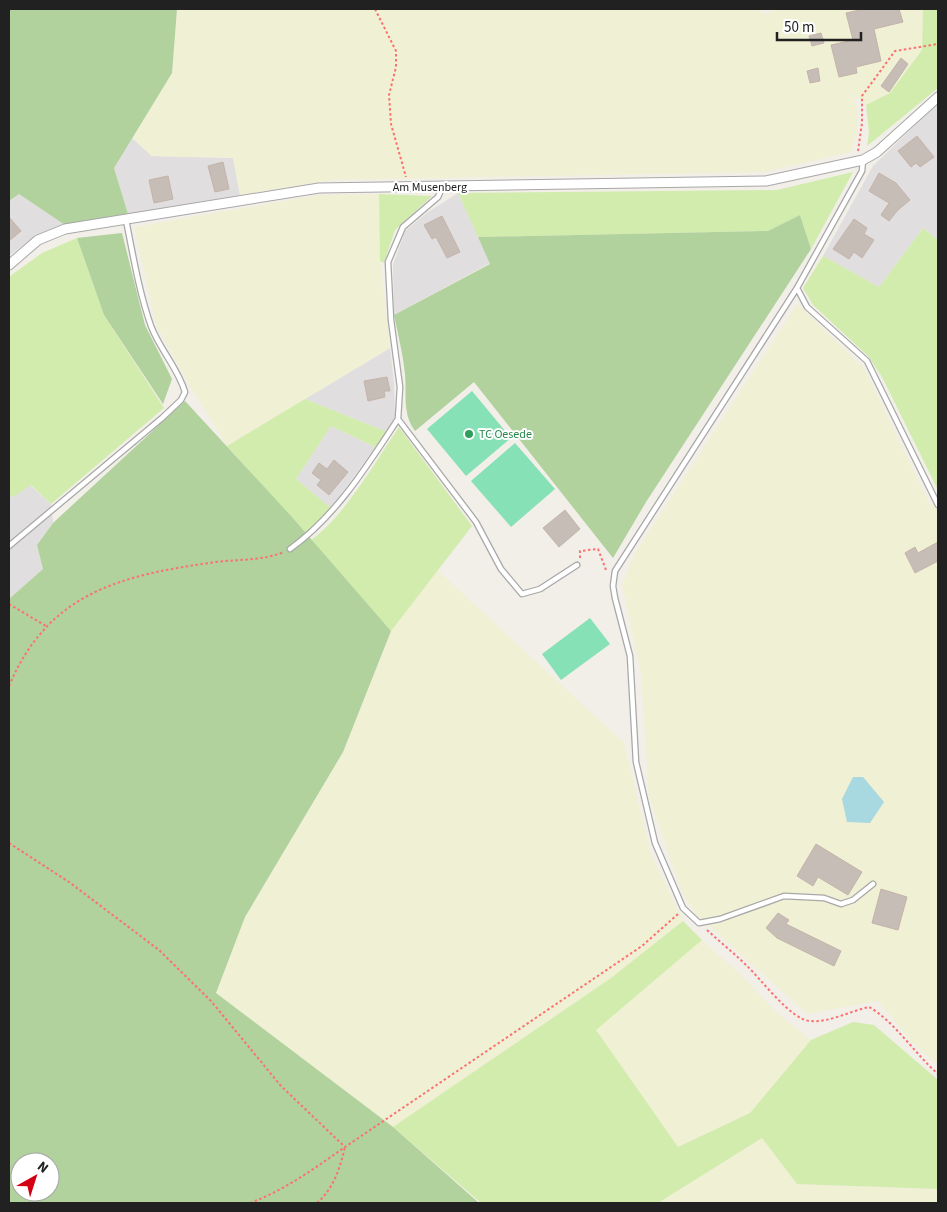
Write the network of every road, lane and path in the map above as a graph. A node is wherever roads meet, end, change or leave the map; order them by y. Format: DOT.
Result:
graph roads {
  1 [pos="375,9"];
  2 [pos="938,44"];
  3 [pos="938,97"];
  4 [pos="863,160"];
  5 [pos="408,187"];
  6 [pos="442,188"];
  7 [pos="126,218"];
  8 [pos="9,265"];
  9 [pos="797,288"];
  10 [pos="398,419"];
  11 [pos="938,505"];
  12 [pos="9,546"];
  13 [pos="290,549"];
  14 [pos="577,565"];
  15 [pos="613,586"];
  16 [pos="9,604"];
  17 [pos="46,626"];
  18 [pos="9,686"];
  19 [pos="10,843"];
  20 [pos="873,884"];
  21 [pos="683,908"];
  22 [pos="699,923"];
  23 [pos="938,1074"];
  24 [pos="345,1146"];
  25 [pos="250,1203"];
  26 [pos="317,1203"];
  1 -- 5 [label="path"];
  2 -- 4 [label="path"];
  3 -- 4 [label="street"];
  4 -- 6 [label="street, Am Musenberg"];
  4 -- 9 [label="lane"];
  5 -- 6 [label="street, Am Musenberg"];
  5 -- 7 [label="street, Am Musenberg"];
  6 -- 10 [label="lane"];
  7 -- 8 [label="street, Am Musenberg"];
  7 -- 12 [label="lane"];
  9 -- 11 [label="lane"];
  9 -- 15 [label="lane"];
  10 -- 13 [label="lane"];
  10 -- 14 [label="lane"];
  13 -- 17 [label="path"];
  14 -- 15 [label="path"];
  15 -- 21 [label="lane"];
  16 -- 17 [label="path"];
  17 -- 18 [label="path"];
  19 -- 24 [label="path"];
  20 -- 22 [label="lane"];
  21 -- 22 [label="lane"];
  21 -- 24 [label="path"];
  22 -- 23 [label="path"];
  24 -- 25 [label="path"];
  24 -- 26 [label="path"];
}
